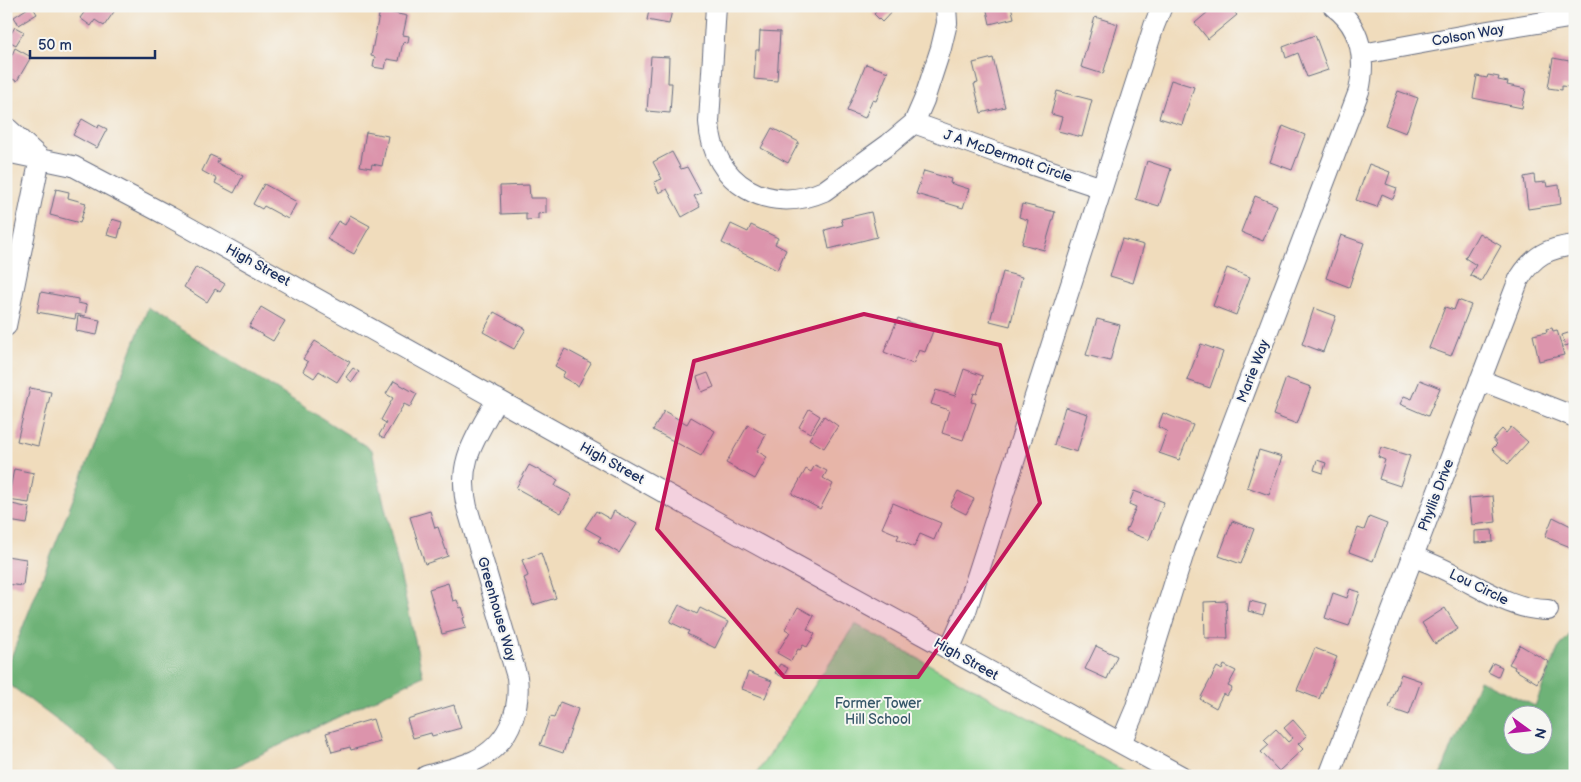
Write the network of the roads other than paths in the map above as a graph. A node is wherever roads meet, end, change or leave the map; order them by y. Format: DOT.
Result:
graph roads {
  1 [pos="716,6"];
  2 [pos="946,6"];
  3 [pos="1162,6"];
  4 [pos="1333,6"];
  5 [pos="1575,17"];
  6 [pos="1362,54"];
  7 [pos="914,123"];
  8 [pos="6,127"];
  9 [pos="6,152"];
  10 [pos="40,158"];
  11 [pos="1102,188"];
  12 [pos="1575,246"];
  13 [pos="6,326"];
  14 [pos="1480,380"];
  15 [pos="497,399"];
  16 [pos="1575,417"];
  17 [pos="1412,556"];
  18 [pos="1548,610"];
  19 [pos="949,650"];
  20 [pos="1122,743"];
  21 [pos="426,776"];
  22 [pos="1181,776"];
  23 [pos="1329,776"];
  1 -- 7 [label="street"];
  2 -- 7 [label="street"];
  3 -- 11 [label="street"];
  4 -- 6 [label="street, Marie Way"];
  5 -- 6 [label="street, Colson Way"];
  6 -- 20 [label="street, Marie Way"];
  7 -- 11 [label="street, J A McDermott Circle"];
  8 -- 10 [label="street"];
  9 -- 10 [label="street, High Street"];
  10 -- 13 [label="street"];
  10 -- 15 [label="street, High Street"];
  11 -- 19 [label="street"];
  12 -- 14 [label="street, Phyllis Drive"];
  14 -- 16 [label="street"];
  14 -- 17 [label="street, Phyllis Drive"];
  15 -- 19 [label="street, High Street"];
  15 -- 21 [label="street, Greenhouse Way"];
  17 -- 18 [label="street, Lou Circle"];
  17 -- 23 [label="street, Phyllis Drive"];
  19 -- 20 [label="street, High Street"];
  20 -- 22 [label="street, High Street"];
}
